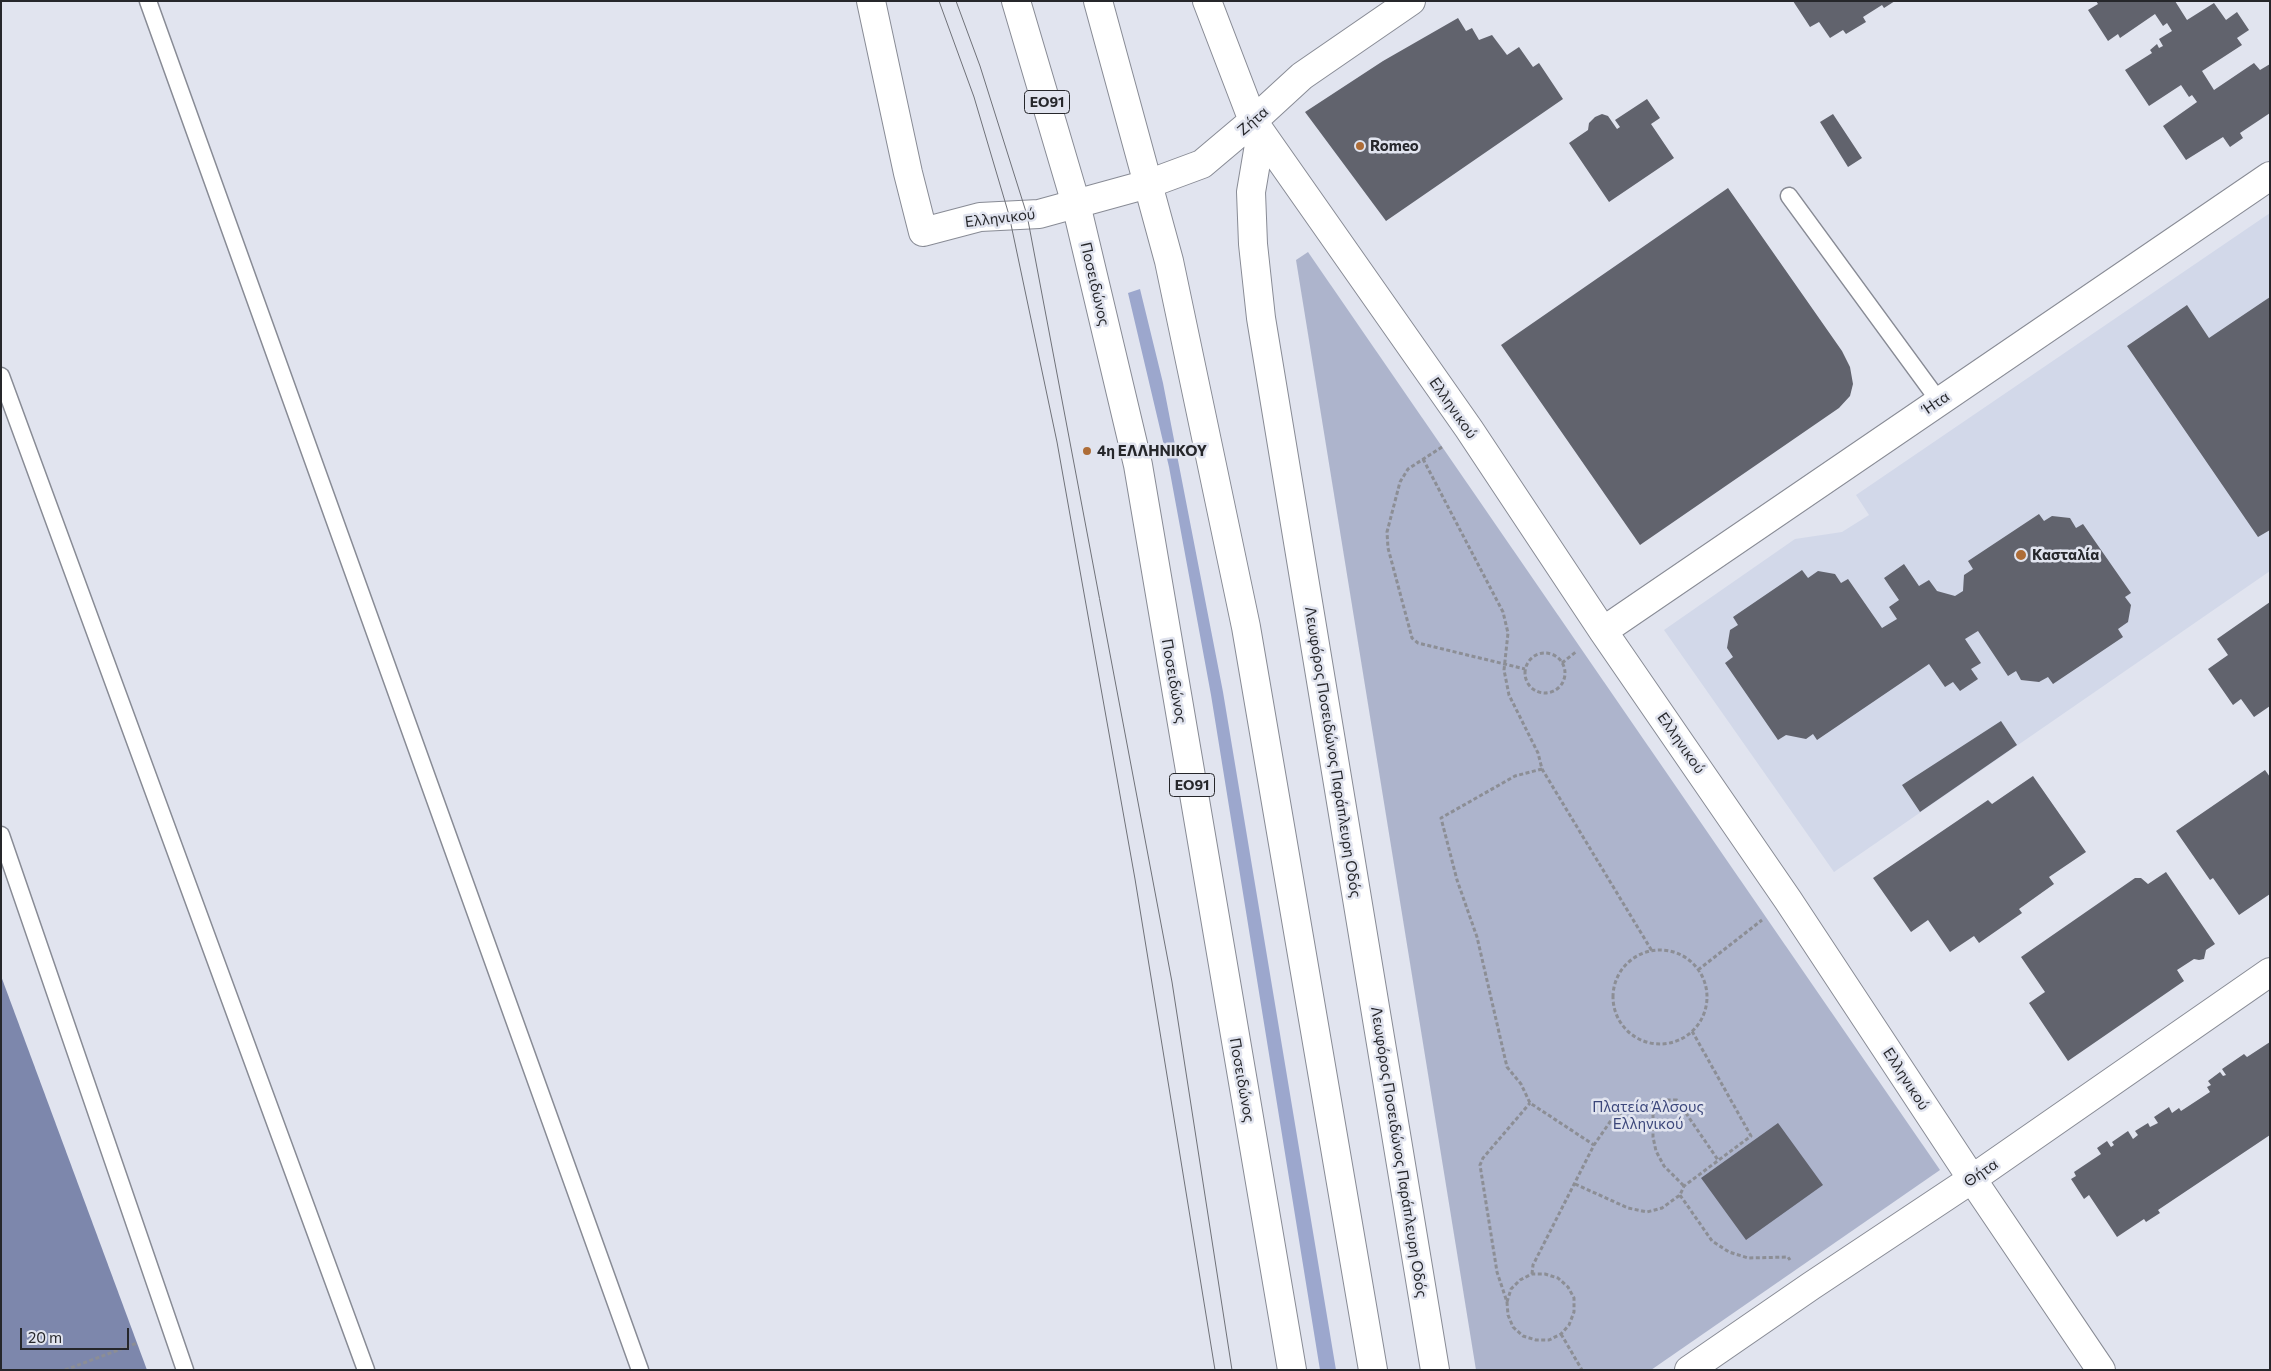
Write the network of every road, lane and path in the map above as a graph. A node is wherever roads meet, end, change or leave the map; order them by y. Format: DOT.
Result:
graph roads {
  1 [pos="148,1"];
  2 [pos="870,1"];
  3 [pos="1016,1"];
  4 [pos="1098,1"];
  5 [pos="1207,1"];
  6 [pos="1411,1"];
  7 [pos="1257,127"];
  8 [pos="2270,176"];
  9 [pos="1148,184"];
  10 [pos="1789,196"];
  11 [pos="1076,204"];
  12 [pos="1,376"];
  13 [pos="1939,401"];
  14 [pos="1469,429"];
  15 [pos="1423,459"];
  16 [pos="1603,631"];
  17 [pos="1505,664"];
  18 [pos="1525,669"];
  19 [pos="1542,769"];
  20 [pos="1,835"];
  21 [pos="1788,900"];
  22 [pos="1652,951"];
  23 [pos="1698,970"];
  24 [pos="2270,972"];
  25 [pos="1692,1031"];
  26 [pos="1653,1101"];
  27 [pos="1530,1103"];
  28 [pos="1594,1144"];
  29 [pos="1718,1160"];
  30 [pos="1972,1180"];
  31 [pos="1575,1184"];
  32 [pos="1684,1186"];
  33 [pos="1680,1195"];
  34 [pos="1532,1274"];
  35 [pos="1811,1286"];
  36 [pos="1507,1302"];
  37 [pos="1560,1334"];
  38 [pos="137,1343"];
  39 [pos="65,1370"];
  40 [pos="185,1370"];
  41 [pos="366,1370"];
  42 [pos="640,1370"];
  43 [pos="1292,1370"];
  44 [pos="1373,1370"];
  45 [pos="1435,1370"];
  46 [pos="1582,1370"];
  47 [pos="1690,1370"];
  48 [pos="2101,1370"];
  1 -- 42 [label="lane"];
  2 -- 11 [label="main road, Ελληνικού"];
  3 -- 11 [label="main road, Ποσειδώνος / ΕΟ91"];
  4 -- 9 [label="main road"];
  5 -- 7 [label="main road"];
  6 -- 7 [label="main road, Ζήτα"];
  7 -- 9 [label="main road, Ζήτα"];
  7 -- 14 [label="main road, Ελληνικού"];
  7 -- 45 [label="main road, Λεωφόρος Ποσειδώνος Παράπλευρη Οδός"];
  8 -- 13 [label="main road, Ήτα"];
  9 -- 11 [label="main road, Ζήτα"];
  9 -- 44 [label="main road"];
  10 -- 13 [label="lane"];
  11 -- 43 [label="main road, Ποσειδώνος / ΕΟ91"];
  12 -- 41 [label="lane"];
  13 -- 16 [label="main road, Ήτα"];
  14 -- 15 [label="path"];
  14 -- 16 [label="main road, Ελληνικού"];
  15 -- 17 [label="path"];
  15 -- 17 [label="path"];
  16 -- 21 [label="main road, Ελληνικού"];
  17 -- 18 [label="path"];
  17 -- 19 [label="path"];
  18 -- 18 [label="path"];
  19 -- 22 [label="path"];
  19 -- 27 [label="path"];
  20 -- 40 [label="lane"];
  21 -- 23 [label="path"];
  21 -- 30 [label="main road, Ελληνικού"];
  22 -- 23 [label="path"];
  22 -- 25 [label="path"];
  23 -- 25 [label="path"];
  24 -- 30 [label="main road, Θήτα"];
  25 -- 29 [label="path"];
  26 -- 28 [label="path"];
  26 -- 29 [label="path"];
  26 -- 32 [label="path"];
  27 -- 28 [label="path"];
  27 -- 36 [label="path"];
  28 -- 31 [label="path"];
  29 -- 32 [label="path"];
  30 -- 35 [label="main road, Θήτα"];
  30 -- 48 [label="main road, Ελληνικού"];
  31 -- 33 [label="path"];
  31 -- 34 [label="path"];
  32 -- 33 [label="path"];
  33 -- 35 [label="path"];
  34 -- 36 [label="path"];
  34 -- 37 [label="path"];
  35 -- 47 [label="main road, Θήτα"];
  36 -- 37 [label="path"];
  37 -- 46 [label="path"];
  38 -- 39 [label="path"];
}
